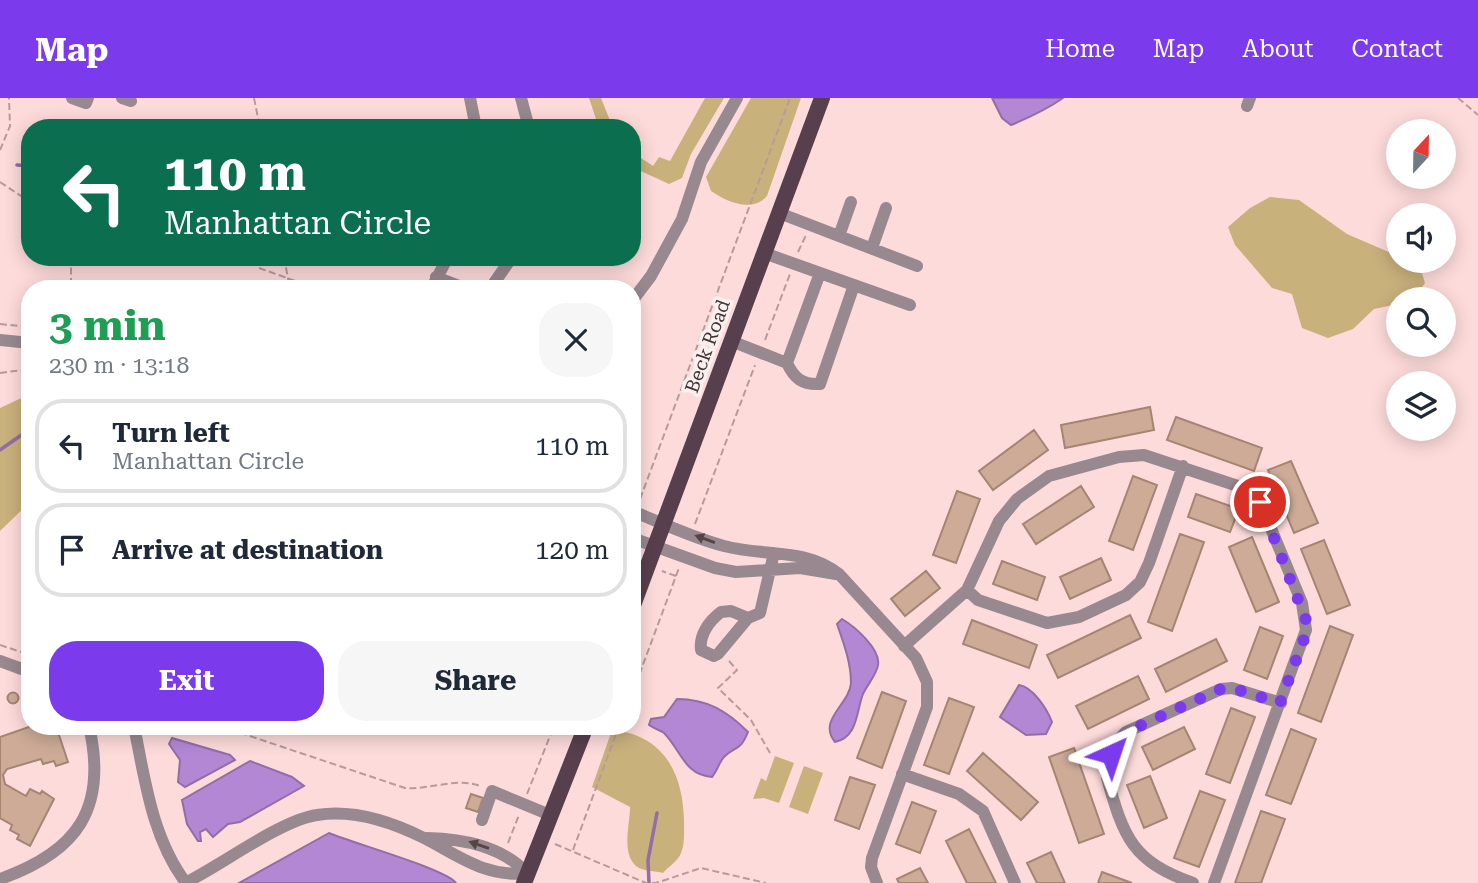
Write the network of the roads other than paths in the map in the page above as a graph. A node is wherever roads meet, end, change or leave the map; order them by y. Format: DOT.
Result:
graph roads {
  1 [pos="72,98"];
  2 [pos="88,98"];
  3 [pos="470,98"];
  4 [pos="522,98"];
  5 [pos="737,98"];
  6 [pos="822,98"];
  7 [pos="474,119"];
  8 [pos="527,119"];
  9 [pos="851,202"];
  10 [pos="886,208"];
  11 [pos="779,213"];
  12 [pos="839,236"];
  13 [pos="872,248"];
  14 [pos="764,253"];
  15 [pos="917,266"];
  16 [pos="820,273"];
  17 [pos="854,285"];
  18 [pos="641,288"];
  19 [pos="910,305"];
  20 [pos="0,340"];
  21 [pos="732,341"];
  22 [pos="21,342"];
  23 [pos="787,363"];
  24 [pos="1183,466"];
  25 [pos="641,515"];
  26 [pos="664,523"];
  27 [pos="641,541"];
  28 [pos="656,545"];
  29 [pos="734,548"];
  30 [pos="774,553"];
  31 [pos="729,571"];
  32 [pos="770,572"];
  33 [pos="839,574"];
  34 [pos="641,584"];
  35 [pos="967,590"];
  36 [pos="748,618"];
  37 [pos="904,646"];
  38 [pos="0,661"];
  39 [pos="21,669"];
  40 [pos="1280,703"];
  41 [pos="90,735"];
  42 [pos="136,735"];
  43 [pos="582,735"];
  44 [pos="902,774"];
  45 [pos="551,815"];
  46 [pos="482,820"];
  47 [pos="423,837"];
  48 [pos="526,878"];
  49 [pos="0,879"];
  50 [pos="185,883"];
  51 [pos="877,883"];
  52 [pos="1015,883"];
  53 [pos="1193,883"];
  54 [pos="1214,883"];
  1 -- 2 [label="street"];
  3 -- 7 [label="street"];
  4 -- 8 [label="street"];
  5 -- 18 [label="street"];
  6 -- 11 [label="main road, Beck Road"];
  9 -- 12 [label="street"];
  10 -- 13 [label="street"];
  11 -- 12 [label="street"];
  11 -- 14 [label="main road, Beck Road"];
  12 -- 13 [label="street"];
  13 -- 15 [label="street"];
  14 -- 16 [label="street"];
  14 -- 21 [label="main road, Beck Road"];
  16 -- 17 [label="street"];
  16 -- 23 [label="street"];
  17 -- 19 [label="street"];
  17 -- 23 [label="street"];
  20 -- 22 [label="street"];
  21 -- 23 [label="street"];
  21 -- 26 [label="main road, Beck Road"];
  24 -- 35 [label="street"];
  24 -- 35 [label="street"];
  24 -- 40 [label="street"];
  25 -- 26 [label="street"];
  26 -- 28 [label="main road, Beck Road"];
  29 -- 26 [label="street, one-way"];
  27 -- 28 [label="street"];
  28 -- 31 [label="street"];
  28 -- 34 [label="main road, Beck Road"];
  29 -- 30 [label="street"];
  29 -- 31 [label="street"];
  30 -- 32 [label="street"];
  30 -- 33 [label="street"];
  31 -- 32 [label="street"];
  32 -- 33 [label="street"];
  32 -- 36 [label="street"];
  33 -- 37 [label="street"];
  35 -- 37 [label="street"];
  36 -- 36 [label="street"];
  37 -- 44 [label="street"];
  38 -- 39 [label="street"];
  40 -- 53 [label="street"];
  40 -- 54 [label="street"];
  41 -- 49 [label="street"];
  42 -- 50 [label="street"];
  43 -- 45 [label="main road"];
  44 -- 51 [label="street"];
  44 -- 52 [label="street"];
  45 -- 46 [label="street"];
  45 -- 48 [label="main road"];
  47 -- 48 [label="street"];
  48 -- 47 [label="street, one-way"];
  47 -- 50 [label="street"];
}
